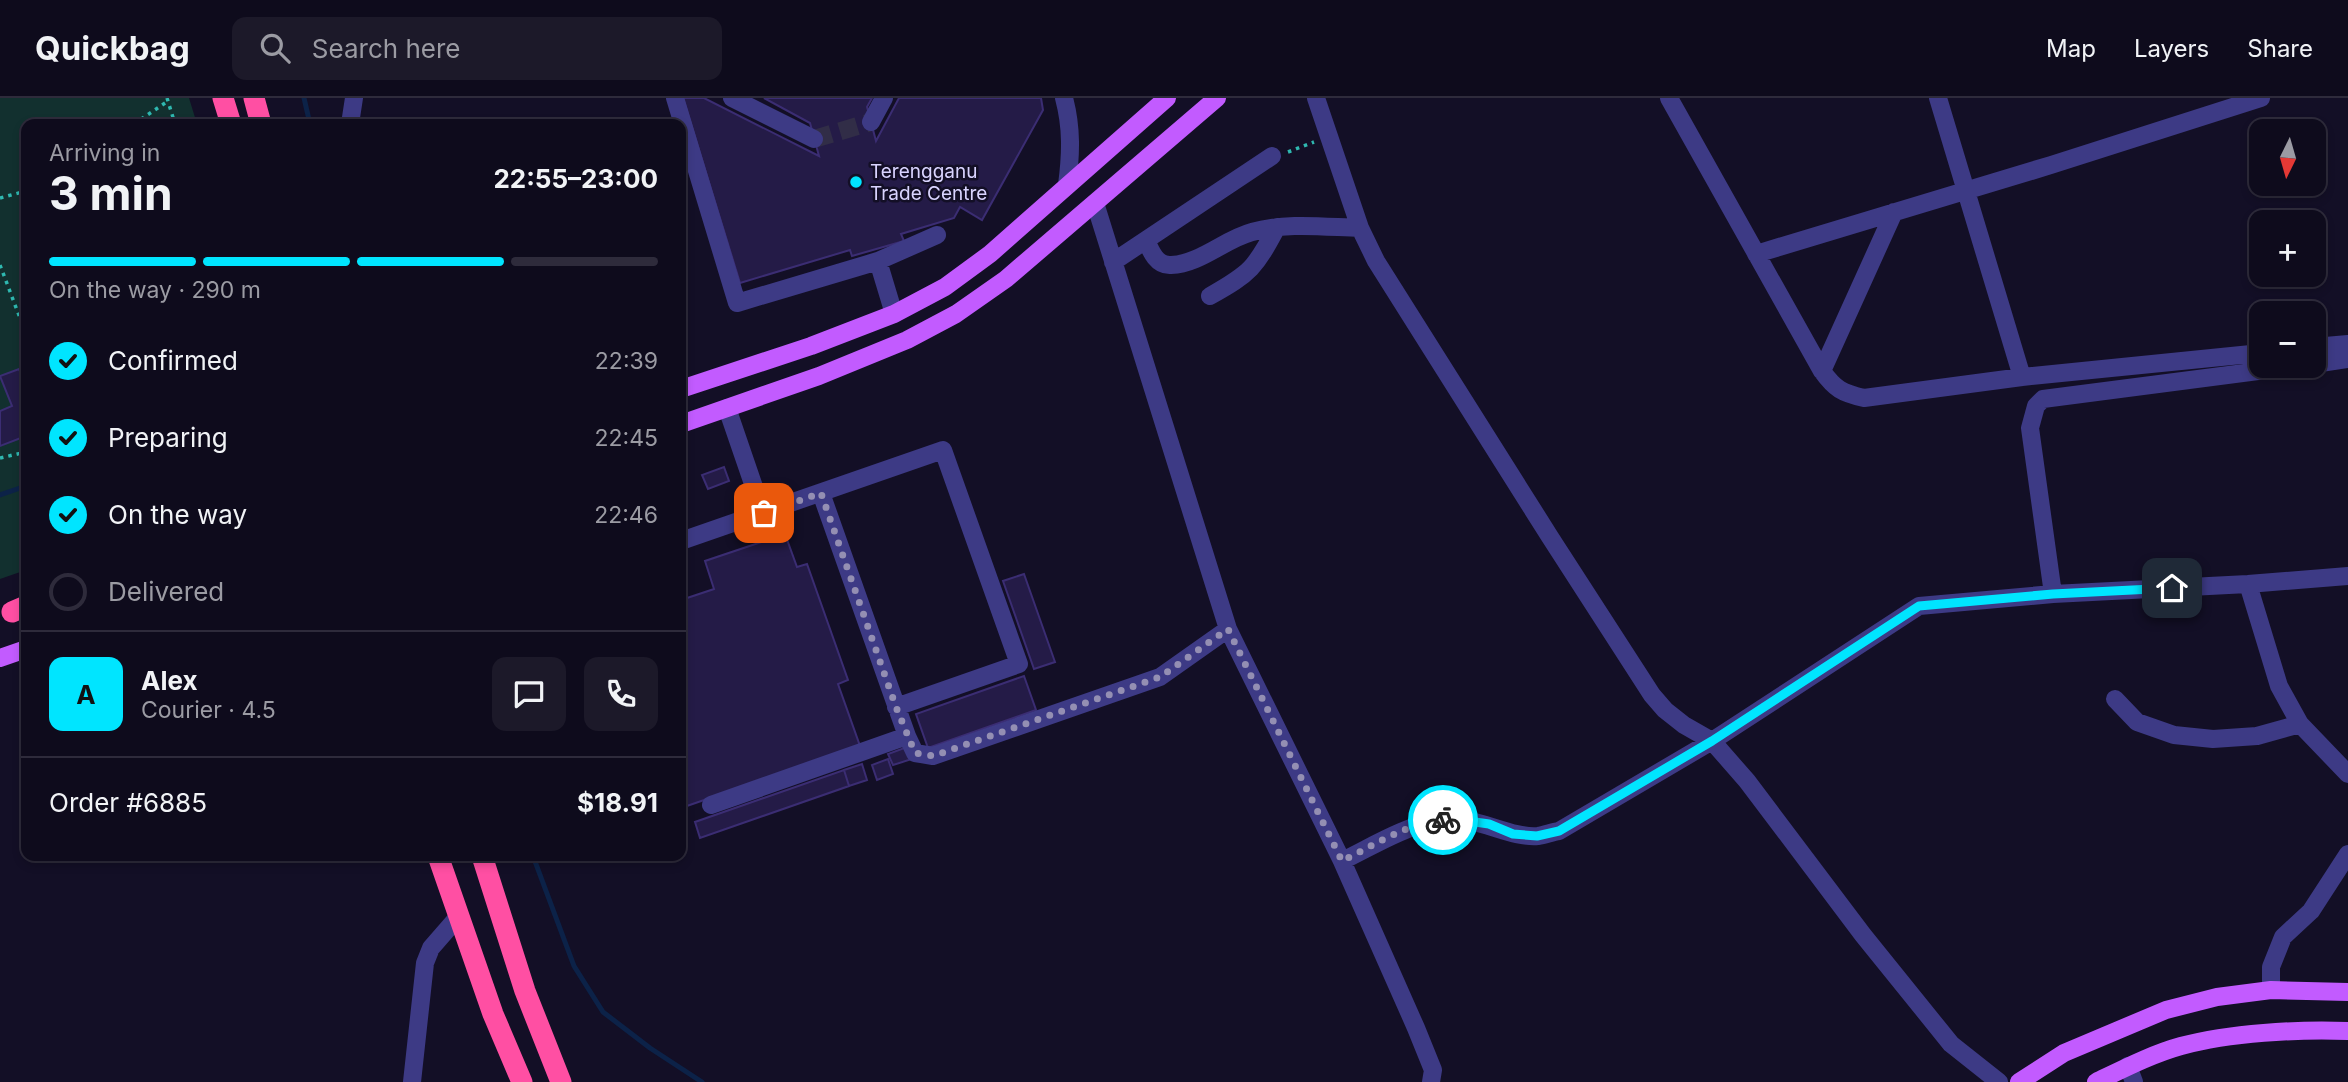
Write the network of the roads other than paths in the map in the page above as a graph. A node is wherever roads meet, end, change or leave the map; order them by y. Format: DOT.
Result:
graph roads {
  1 [pos="223,98"];
  2 [pos="254,98"];
  3 [pos="354,98"];
  4 [pos="675,98"];
  5 [pos="732,98"];
  6 [pos="884,98"];
  7 [pos="1064,98"];
  8 [pos="1167,98"];
  9 [pos="1217,98"];
  10 [pos="1316,98"];
  11 [pos="1669,98"];
  12 [pos="1938,98"];
  13 [pos="2261,98"];
  14 [pos="229,119"];
  15 [pos="260,119"];
  16 [pos="351,119"];
  17 [pos="681,119"];
  18 [pos="871,122"];
  19 [pos="686,134"];
  20 [pos="814,139"];
  21 [pos="1272,156"];
  22 [pos="1067,185"];
  23 [pos="1966,191"];
  24 [pos="1095,203"];
  25 [pos="1894,212"];
  26 [pos="1277,227"];
  27 [pos="1360,228"];
  28 [pos="937,235"];
  29 [pos="1146,240"];
  30 [pos="1756,254"];
  31 [pos="878,261"];
  32 [pos="1114,262"];
  33 [pos="1210,296"];
  34 [pos="894,314"];
  35 [pos="2348,344"];
  36 [pos="2326,346"];
  37 [pos="2249,353"];
  38 [pos="2348,359"];
  39 [pos="2326,362"];
  40 [pos="1822,371"];
  41 [pos="2249,372"];
  42 [pos="2022,377"];
  43 [pos="686,387"];
  44 [pos="727,408"];
  45 [pos="686,422"];
  46 [pos="821,493"];
  47 [pos="764,513"];
  48 [pos="686,539"];
  49 [pos="2348,576"];
  50 [pos="2248,584"];
  51 [pos="2053,594"];
  52 [pos="1228,629"];
  53 [pos="21,651"];
  54 [pos="0,658"];
  55 [pos="2115,699"];
  56 [pos="896,707"];
  57 [pos="2300,724"];
  58 [pos="907,736"];
  59 [pos="1712,741"];
  60 [pos="2348,774"];
  61 [pos="711,805"];
  62 [pos="2348,854"];
  63 [pos="440,861"];
  64 [pos="484,861"];
  65 [pos="1342,861"];
  66 [pos="458,917"];
  67 [pos="2271,990"];
  68 [pos="2348,992"];
  69 [pos="2348,1031"];
  70 [pos="2131,1074"];
  71 [pos="412,1082"];
  72 [pos="522,1082"];
  73 [pos="561,1082"];
  74 [pos="1431,1082"];
  75 [pos="1999,1082"];
  76 [pos="2019,1082"];
  77 [pos="2096,1082"];
  1 -- 14 [label="highway"];
  2 -- 15 [label="highway"];
  3 -- 16 [label="street"];
  4 -- 17 [label="street"];
  5 -- 20 [label="street"];
  6 -- 18 [label="street"];
  7 -- 22 [label="street"];
  8 -- 22 [label="main road"];
  9 -- 24 [label="main road"];
  10 -- 27 [label="street"];
  11 -- 30 [label="street"];
  12 -- 23 [label="street"];
  13 -- 23 [label="street"];
  19 -- 31 [label="street"];
  21 -- 29 [label="street"];
  22 -- 34 [label="main road"];
  23 -- 25 [label="street"];
  23 -- 42 [label="street"];
  24 -- 32 [label="street"];
  24 -- 44 [label="main road"];
  25 -- 30 [label="street"];
  25 -- 40 [label="street"];
  26 -- 27 [label="street"];
  26 -- 29 [label="street"];
  26 -- 33 [label="street"];
  27 -- 59 [label="street"];
  28 -- 31 [label="street"];
  29 -- 32 [label="street"];
  30 -- 40 [label="street"];
  31 -- 34 [label="street"];
  32 -- 52 [label="street"];
  34 -- 43 [label="main road"];
  35 -- 36 [label="street"];
  37 -- 42 [label="street"];
  38 -- 39 [label="street"];
  40 -- 42 [label="street"];
  41 -- 51 [label="street"];
  44 -- 45 [label="main road"];
  44 -- 47 [label="street"];
  46 -- 47 [label="street"];
  46 -- 56 [label="street"];
  46 -- 56 [label="street"];
  47 -- 48 [label="street"];
  49 -- 50 [label="street"];
  50 -- 51 [label="street"];
  50 -- 57 [label="street"];
  51 -- 59 [label="street"];
  52 -- 58 [label="street"];
  52 -- 65 [label="street"];
  53 -- 54 [label="main road"];
  55 -- 57 [label="street"];
  56 -- 58 [label="street"];
  57 -- 60 [label="street"];
  58 -- 61 [label="street"];
  59 -- 65 [label="street"];
  59 -- 75 [label="street"];
  62 -- 67 [label="street"];
  63 -- 66 [label="highway"];
  64 -- 73 [label="highway"];
  65 -- 74 [label="street"];
  66 -- 71 [label="street"];
  66 -- 72 [label="highway"];
  67 -- 68 [label="main road"];
  67 -- 76 [label="main road"];
  69 -- 70 [label="main road"];
  70 -- 77 [label="main road"];
}
